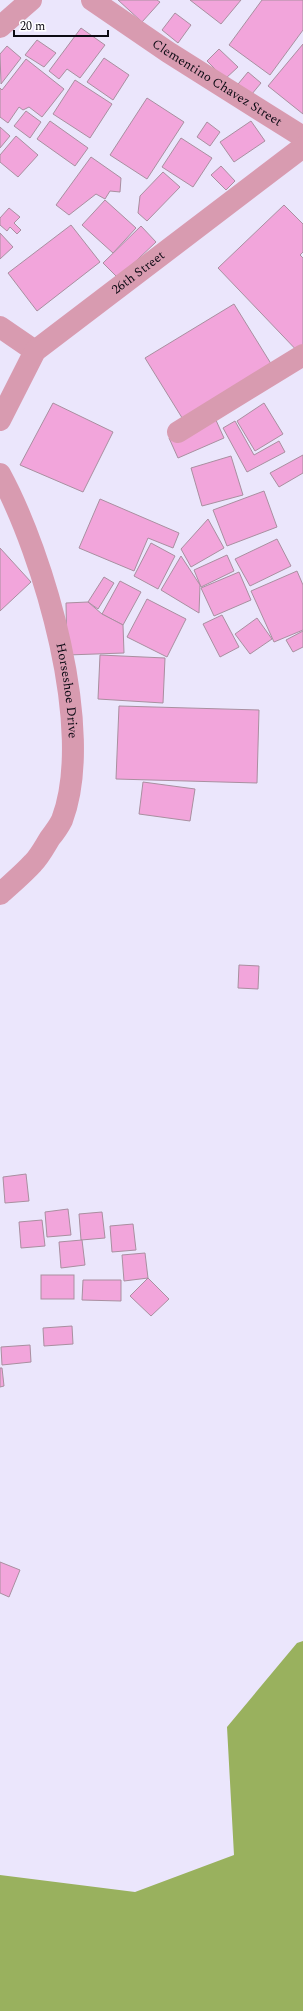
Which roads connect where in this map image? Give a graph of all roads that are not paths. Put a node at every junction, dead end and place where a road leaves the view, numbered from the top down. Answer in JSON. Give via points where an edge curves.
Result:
{"nodes":[{"id":1,"x":31,"y":0,"type":"edge"},
{"id":2,"x":92,"y":0,"type":"edge"},
{"id":3,"x":0,"y":27,"type":"edge"},
{"id":4,"x":303,"y":137,"type":"edge"},
{"id":5,"x":303,"y":147,"type":"edge"},
{"id":6,"x":0,"y":327,"type":"edge"},
{"id":7,"x":35,"y":351,"type":"junction"},
{"id":8,"x":303,"y":355,"type":"edge"},
{"id":9,"x":0,"y":420,"type":"edge"},
{"id":10,"x":178,"y":432,"type":"dead end"},
{"id":11,"x":0,"y":474,"type":"edge"},
{"id":12,"x":0,"y":894,"type":"edge"}],
"edges":[{"from":1,"to":3,"type":"street"},
{"from":2,"to":4,"type":"street","name":"Clementino Chavez Street","via":[[168,52]]},
{"from":5,"to":7,"type":"street","name":"26th Street"},
{"from":6,"to":7,"type":"street"},
{"from":7,"to":9,"type":"street","name":"26th Street"},
{"from":8,"to":10,"type":"street"},
{"from":11,"to":12,"type":"street","name":"Horseshoe Drive","via":[[18,510],[44,584],[69,684],[73,740],[70,783],[61,821],[34,862]]}]}
